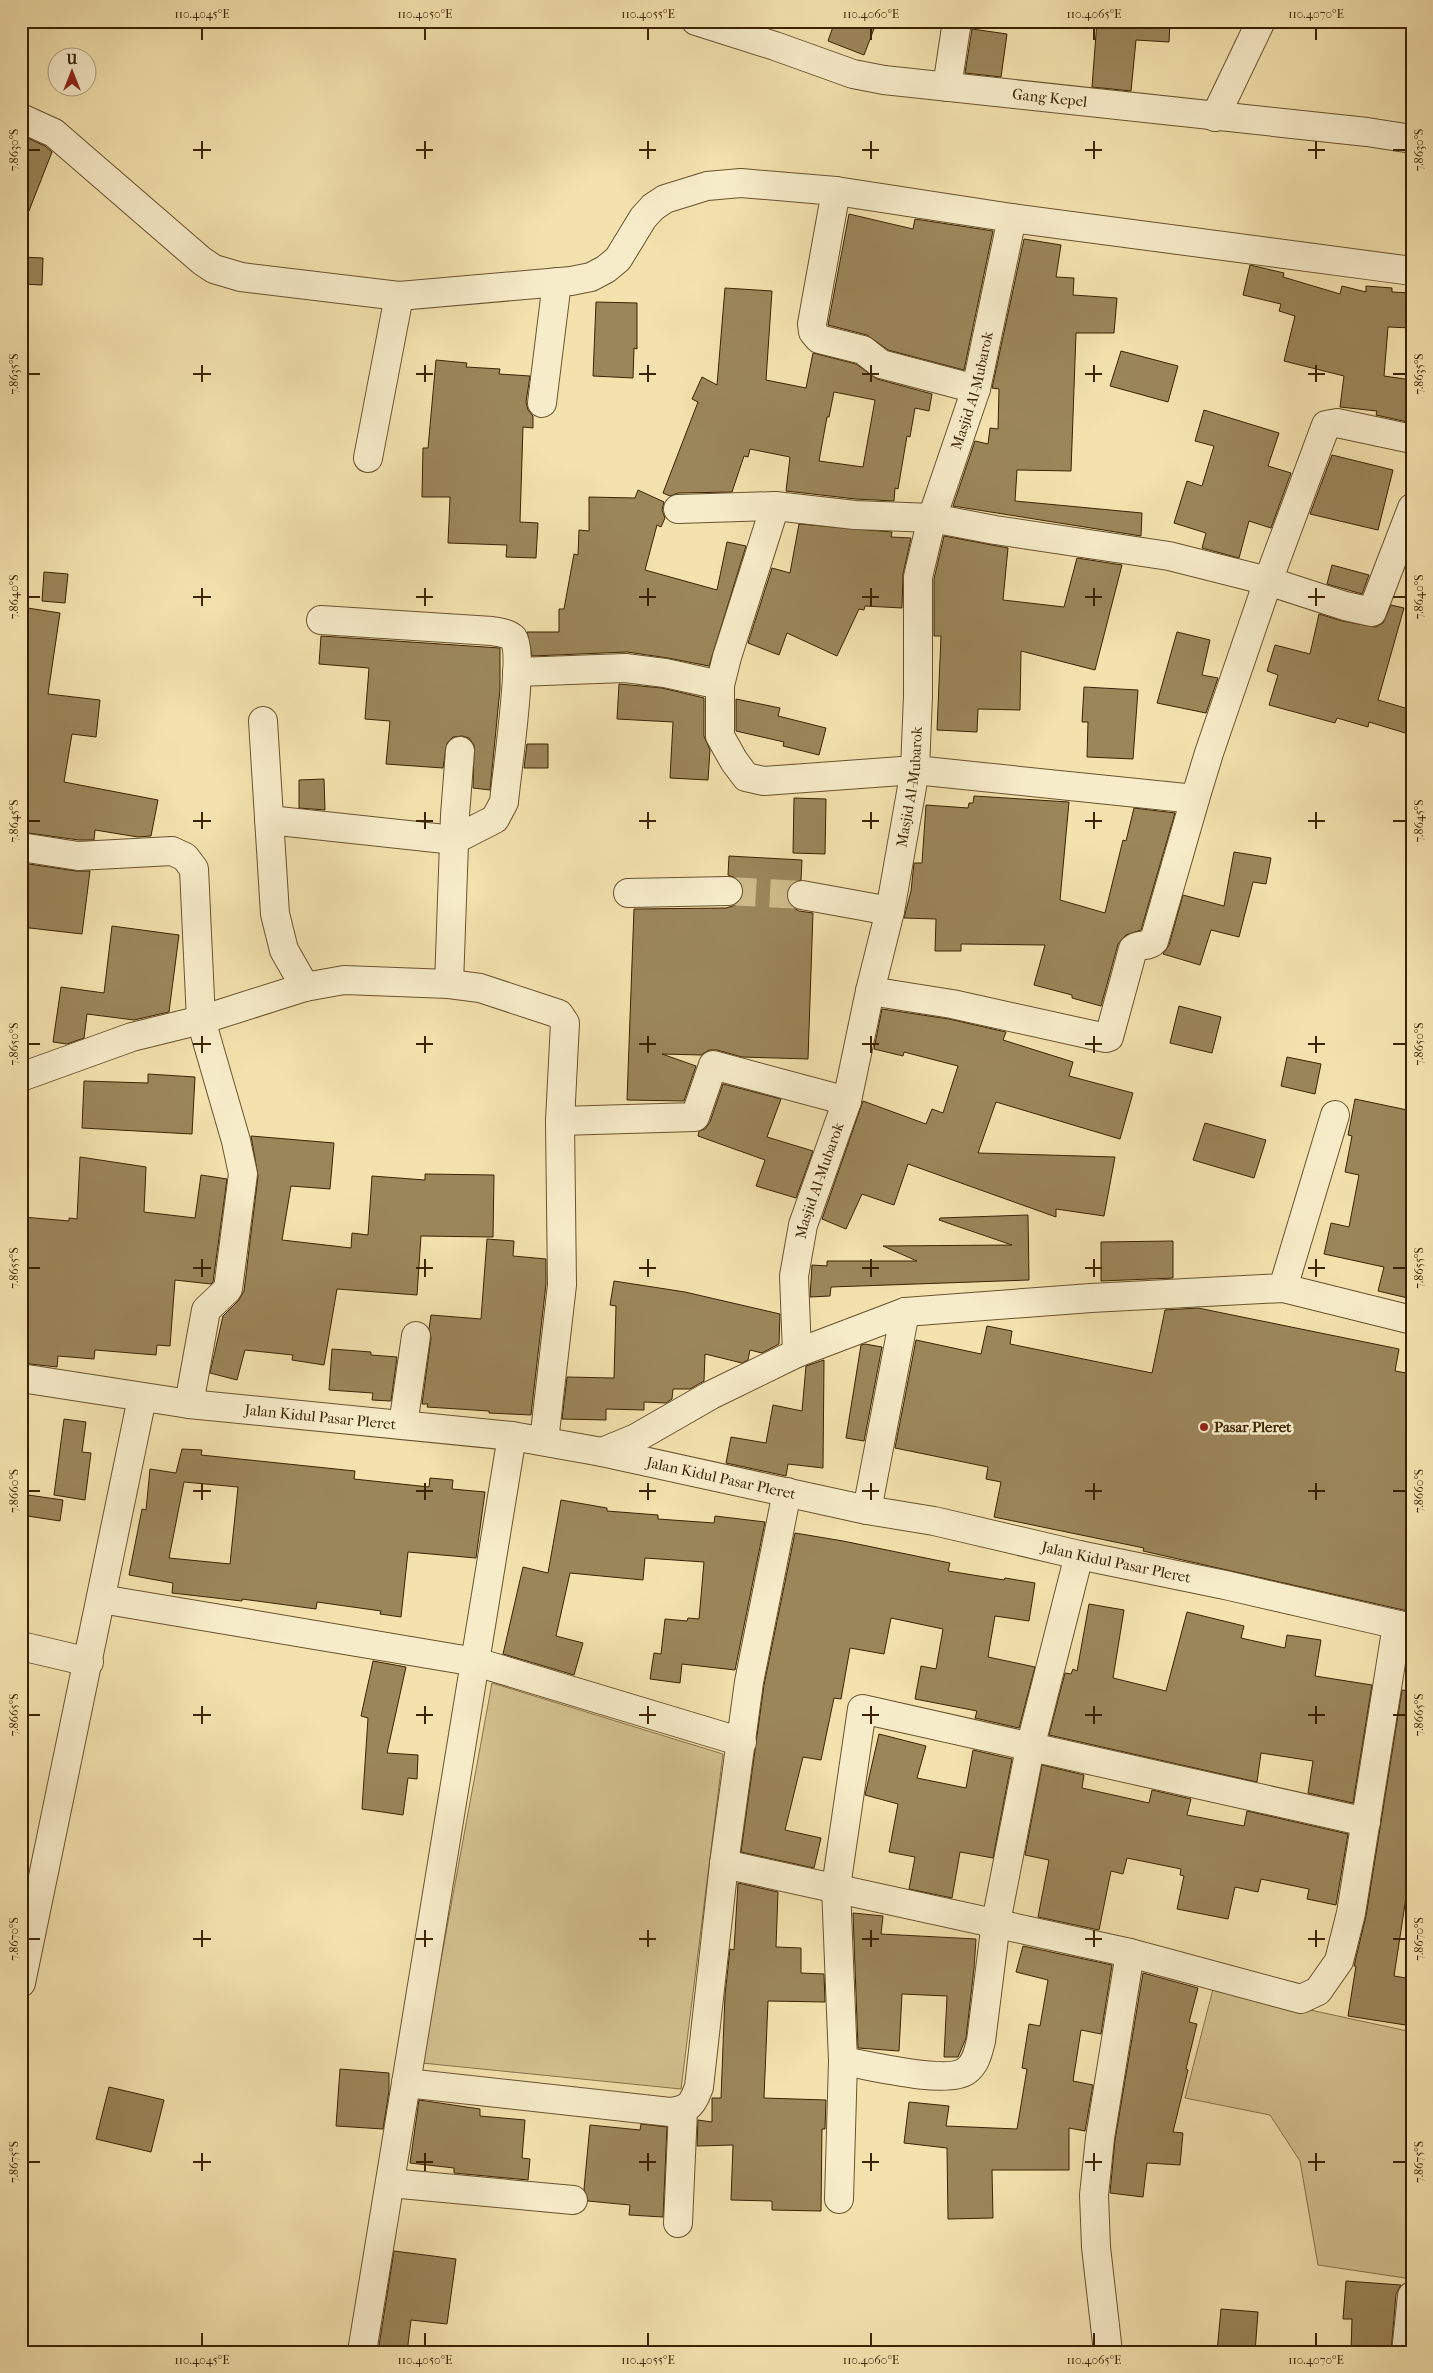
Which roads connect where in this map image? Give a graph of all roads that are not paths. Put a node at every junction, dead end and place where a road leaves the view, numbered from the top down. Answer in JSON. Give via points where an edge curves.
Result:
{"nodes":[{"id":1,"x":696,"y":21,"type":"edge"},
{"id":2,"x":958,"y":21,"type":"edge"},
{"id":3,"x":1261,"y":21,"type":"edge"},
{"id":4,"x":774,"y":34,"type":"edge"},
{"id":5,"x":947,"y":87,"type":"junction"},
{"id":6,"x":1215,"y":117,"type":"junction"},
{"id":7,"x":21,"y":118,"type":"edge"},
{"id":8,"x":1412,"y":139,"type":"edge"},
{"id":9,"x":836,"y":191,"type":"junction"},
{"id":10,"x":1012,"y":218,"type":"junction"},
{"id":11,"x":1412,"y":271,"type":"edge"},
{"id":12,"x":557,"y":282,"type":"junction"},
{"id":13,"x":399,"y":296,"type":"junction"},
{"id":14,"x":976,"y":389,"type":"junction"},
{"id":15,"x":542,"y":403,"type":"dead end"},
{"id":16,"x":1412,"y":439,"type":"edge"},
{"id":17,"x":368,"y":458,"type":"dead end"},
{"id":18,"x":775,"y":506,"type":"junction"},
{"id":19,"x":1412,"y":508,"type":"edge"},
{"id":20,"x":678,"y":509,"type":"dead end"},
{"id":21,"x":932,"y":518,"type":"junction"},
{"id":22,"x":1268,"y":581,"type":"junction"},
{"id":23,"x":321,"y":620,"type":"dead end"},
{"id":24,"x":518,"y":672,"type":"junction"},
{"id":25,"x":720,"y":685,"type":"junction"},
{"id":26,"x":263,"y":721,"type":"dead end"},
{"id":27,"x":460,"y":751,"type":"dead end"},
{"id":28,"x":915,"y":770,"type":"junction"},
{"id":29,"x":1195,"y":799,"type":"junction"},
{"id":30,"x":269,"y":820,"type":"junction"},
{"id":31,"x":454,"y":840,"type":"junction"},
{"id":32,"x":21,"y":848,"type":"edge"},
{"id":33,"x":728,"y":891,"type":"tunnel mouth"},
{"id":34,"x":628,"y":893,"type":"dead end"},
{"id":35,"x":802,"y":894,"type":"tunnel mouth"},
{"id":36,"x":890,"y":911,"type":"junction"},
{"id":37,"x":449,"y":984,"type":"junction"},
{"id":38,"x":305,"y":987,"type":"junction"},
{"id":39,"x":870,"y":991,"type":"junction"},
{"id":40,"x":201,"y":1020,"type":"junction"},
{"id":41,"x":21,"y":1077,"type":"edge"},
{"id":42,"x":846,"y":1101,"type":"junction"},
{"id":43,"x":1335,"y":1114,"type":"dead end"},
{"id":44,"x":560,"y":1121,"type":"junction"},
{"id":45,"x":1284,"y":1288,"type":"junction"},
{"id":46,"x":905,"y":1312,"type":"junction"},
{"id":47,"x":1412,"y":1320,"type":"edge"},
{"id":48,"x":416,"y":1336,"type":"dead end"},
{"id":49,"x":797,"y":1353,"type":"junction"},
{"id":50,"x":21,"y":1378,"type":"edge"},
{"id":51,"x":142,"y":1398,"type":"junction"},
{"id":52,"x":189,"y":1404,"type":"junction"},
{"id":53,"x":403,"y":1425,"type":"junction"},
{"id":54,"x":512,"y":1436,"type":"junction"},
{"id":55,"x":544,"y":1441,"type":"junction"},
{"id":56,"x":602,"y":1452,"type":"junction"},
{"id":57,"x":787,"y":1492,"type":"junction"},
{"id":58,"x":867,"y":1510,"type":"junction"},
{"id":59,"x":1079,"y":1555,"type":"junction"},
{"id":60,"x":102,"y":1599,"type":"junction"},
{"id":61,"x":1404,"y":1626,"type":"edge"},
{"id":62,"x":21,"y":1646,"type":"edge"},
{"id":63,"x":88,"y":1662,"type":"junction"},
{"id":64,"x":476,"y":1662,"type":"junction"},
{"id":65,"x":742,"y":1742,"type":"junction"},
{"id":66,"x":1030,"y":1748,"type":"junction"},
{"id":67,"x":1366,"y":1822,"type":"junction"},
{"id":68,"x":724,"y":1864,"type":"junction"},
{"id":69,"x":836,"y":1887,"type":"junction"},
{"id":70,"x":996,"y":1922,"type":"junction"},
{"id":71,"x":1130,"y":1953,"type":"junction"},
{"id":72,"x":21,"y":1983,"type":"edge"},
{"id":73,"x":843,"y":2061,"type":"junction"},
{"id":74,"x":406,"y":2083,"type":"junction"},
{"id":75,"x":683,"y":2110,"type":"junction"},
{"id":76,"x":390,"y":2183,"type":"junction"},
{"id":77,"x":839,"y":2199,"type":"dead end"},
{"id":78,"x":573,"y":2200,"type":"dead end"},
{"id":79,"x":678,"y":2223,"type":"dead end"},
{"id":80,"x":1412,"y":2296,"type":"edge"},
{"id":81,"x":362,"y":2352,"type":"edge"},
{"id":82,"x":1108,"y":2352,"type":"edge"},
{"id":83,"x":1406,"y":2352,"type":"edge"}],
"edges":[{"from":1,"to":4,"type":"street","name":"Gang Kepel"},
{"from":2,"to":5,"type":"street"},
{"from":3,"to":6,"type":"street"},
{"from":4,"to":5,"type":"street","name":"Gang Kepel","via":[[853,74]]},
{"from":5,"to":6,"type":"street","name":"Gang Kepel"},
{"from":6,"to":8,"type":"street","name":"Gang Kepel"},
{"from":7,"to":13,"type":"street","via":[[54,134],[214,268],[242,277]]},
{"from":9,"to":10,"type":"street"},
{"from":9,"to":12,"type":"street","via":[[741,183],[707,186],[680,193],[654,207],[643,218],[618,259],[606,269],[592,276]]},
{"from":9,"to":14,"type":"street","via":[[813,332],[819,339],[863,350],[881,364]]},
{"from":10,"to":11,"type":"street"},
{"from":10,"to":14,"type":"street","name":"Masjid Al-Mubarok"},
{"from":12,"to":13,"type":"street"},
{"from":12,"to":15,"type":"street"},
{"from":13,"to":17,"type":"street"},
{"from":14,"to":21,"type":"street","name":"Masjid Al-Mubarok"},
{"from":16,"to":22,"type":"street","via":[[1336,423],[1326,425]]},
{"from":18,"to":20,"type":"street"},
{"from":18,"to":21,"type":"street","via":[[854,515]]},
{"from":18,"to":25,"type":"street"},
{"from":19,"to":22,"type":"street","via":[[1372,612]]},
{"from":21,"to":22,"type":"street","via":[[1169,556]]},
{"from":21,"to":28,"type":"street","name":"Masjid Al-Mubarok","via":[[918,577]]},
{"from":22,"to":29,"type":"street"},
{"from":23,"to":24,"type":"street","via":[[506,634],[516,645]]},
{"from":24,"to":25,"type":"street","via":[[625,668]]},
{"from":24,"to":31,"type":"street","via":[[504,802],[495,819]]},
{"from":25,"to":28,"type":"street","via":[[720,736],[746,777],[764,781]]},
{"from":26,"to":30,"type":"street"},
{"from":27,"to":31,"type":"street"},
{"from":28,"to":29,"type":"street"},
{"from":28,"to":36,"type":"street","name":"Masjid Al-Mubarok"},
{"from":29,"to":39,"type":"street","via":[[1154,942],[1133,949],[1109,1037],[952,1004]]},
{"from":30,"to":31,"type":"street"},
{"from":30,"to":38,"type":"street","via":[[275,914],[284,950]]},
{"from":31,"to":37,"type":"street"},
{"from":32,"to":40,"type":"street","via":[[78,856],[172,851],[185,856],[194,870]]},
{"from":33,"to":34,"type":"street"},
{"from":35,"to":36,"type":"street"},
{"from":36,"to":39,"type":"street","name":"Masjid Al-Mubarok"},
{"from":37,"to":38,"type":"street","via":[[344,980]]},
{"from":37,"to":44,"type":"street","via":[[480,988],[559,1014],[565,1023]]},
{"from":38,"to":40,"type":"street"},
{"from":39,"to":42,"type":"street","name":"Masjid Al-Mubarok"},
{"from":40,"to":41,"type":"street","via":[[132,1037]]},
{"from":40,"to":52,"type":"street","via":[[243,1174],[228,1289],[206,1310]]},
{"from":42,"to":44,"type":"street","via":[[713,1065],[695,1117]]},
{"from":42,"to":49,"type":"street","name":"Masjid Al-Mubarok","via":[[803,1225],[794,1276]]},
{"from":43,"to":45,"type":"street"},
{"from":44,"to":55,"type":"street","via":[[562,1285]]},
{"from":45,"to":46,"type":"street"},
{"from":45,"to":47,"type":"street"},
{"from":46,"to":49,"type":"street"},
{"from":46,"to":58,"type":"street"},
{"from":48,"to":53,"type":"street"},
{"from":49,"to":56,"type":"street","via":[[710,1395],[636,1438]]},
{"from":50,"to":51,"type":"street","name":"Jalan Kidul Pasar Pleret"},
{"from":51,"to":52,"type":"street","name":"Jalan Kidul Pasar Pleret"},
{"from":51,"to":60,"type":"street"},
{"from":52,"to":53,"type":"street","name":"Jalan Kidul Pasar Pleret"},
{"from":53,"to":54,"type":"street","name":"Jalan Kidul Pasar Pleret"},
{"from":54,"to":55,"type":"street","name":"Jalan Kidul Pasar Pleret"},
{"from":54,"to":64,"type":"street"},
{"from":55,"to":56,"type":"street","name":"Jalan Kidul Pasar Pleret"},
{"from":56,"to":57,"type":"street","name":"Jalan Kidul Pasar Pleret"},
{"from":57,"to":58,"type":"street","name":"Jalan Kidul Pasar Pleret"},
{"from":57,"to":65,"type":"street","via":[[749,1682]]},
{"from":58,"to":59,"type":"street","name":"Jalan Kidul Pasar Pleret","via":[[934,1521]]},
{"from":59,"to":61,"type":"street","name":"Jalan Kidul Pasar Pleret"},
{"from":59,"to":66,"type":"street"},
{"from":60,"to":63,"type":"street"},
{"from":60,"to":64,"type":"street"},
{"from":61,"to":67,"type":"street"},
{"from":62,"to":63,"type":"street"},
{"from":63,"to":72,"type":"street"},
{"from":64,"to":65,"type":"street"},
{"from":64,"to":74,"type":"street"},
{"from":65,"to":68,"type":"street"},
{"from":66,"to":67,"type":"street"},
{"from":66,"to":69,"type":"street","via":[[862,1709]]},
{"from":66,"to":70,"type":"street"},
{"from":67,"to":71,"type":"street","via":[[1351,1913],[1339,1960],[1318,1991],[1301,1999]]},
{"from":68,"to":69,"type":"street"},
{"from":68,"to":75,"type":"street","via":[[699,2087],[693,2103]]},
{"from":69,"to":70,"type":"street"},
{"from":69,"to":73,"type":"street"},
{"from":70,"to":71,"type":"street"},
{"from":70,"to":73,"type":"street","via":[[981,2040],[976,2059],[966,2071],[938,2077]]},
{"from":71,"to":82,"type":"street","via":[[1094,2195],[1096,2247]]},
{"from":73,"to":77,"type":"street"},
{"from":74,"to":75,"type":"street","via":[[670,2112]]},
{"from":74,"to":76,"type":"street"},
{"from":75,"to":79,"type":"street"},
{"from":76,"to":78,"type":"street"},
{"from":76,"to":81,"type":"street"},
{"from":80,"to":83,"type":"street"}]}
